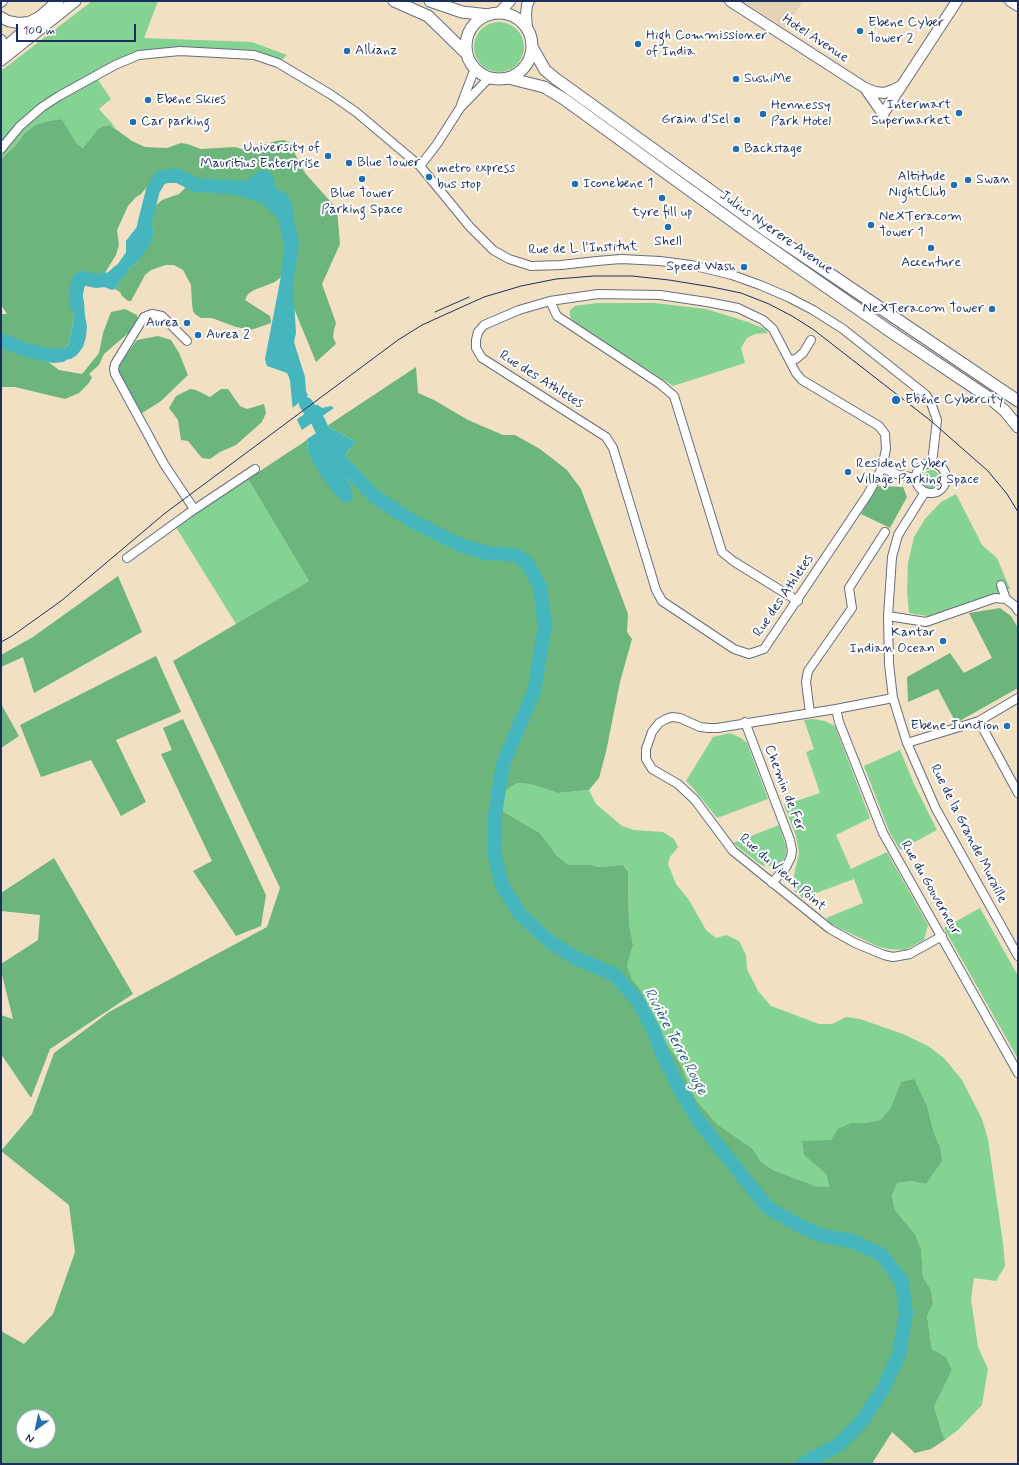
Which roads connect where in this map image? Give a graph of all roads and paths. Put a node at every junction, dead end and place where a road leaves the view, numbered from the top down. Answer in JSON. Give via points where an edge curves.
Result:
{"nodes":[{"id":1,"x":58,"y":1,"type":"edge"},
{"id":2,"x":75,"y":1,"type":"edge"},
{"id":3,"x":394,"y":1,"type":"edge"},
{"id":4,"x":430,"y":1,"type":"edge"},
{"id":5,"x":510,"y":1,"type":"edge"},
{"id":6,"x":529,"y":1,"type":"edge"},
{"id":7,"x":730,"y":1,"type":"edge"},
{"id":8,"x":957,"y":1,"type":"edge"},
{"id":9,"x":1010,"y":1,"type":"edge"},
{"id":10,"x":1018,"y":6,"type":"edge"},
{"id":11,"x":494,"y":14,"type":"junction"},
{"id":12,"x":41,"y":16,"type":"junction"},
{"id":13,"x":1,"y":17,"type":"edge"},
{"id":14,"x":527,"y":29,"type":"junction"},
{"id":15,"x":1,"y":40,"type":"edge"},
{"id":16,"x":532,"y":47,"type":"junction"},
{"id":17,"x":467,"y":54,"type":"junction"},
{"id":18,"x":3,"y":55,"type":"edge"},
{"id":19,"x":475,"y":68,"type":"junction"},
{"id":20,"x":490,"y":78,"type":"junction"},
{"id":21,"x":508,"y":78,"type":"junction"},
{"id":22,"x":901,"y":86,"type":"junction"},
{"id":23,"x":865,"y":88,"type":"junction"},
{"id":24,"x":460,"y":108,"type":"junction"},
{"id":25,"x":1,"y":149,"type":"edge"},
{"id":26,"x":420,"y":166,"type":"junction"},
{"id":27,"x":550,"y":301,"type":"junction"},
{"id":28,"x":811,"y":340,"type":"dead end"},
{"id":29,"x":187,"y":342,"type":"dead end"},
{"id":30,"x":790,"y":360,"type":"junction"},
{"id":31,"x":1018,"y":401,"type":"edge"},
{"id":32,"x":1018,"y":427,"type":"edge"},
{"id":33,"x":932,"y":463,"type":"junction"},
{"id":34,"x":882,"y":468,"type":"junction"},
{"id":35,"x":256,"y":469,"type":"dead end"},
{"id":36,"x":916,"y":478,"type":"junction"},
{"id":37,"x":925,"y":492,"type":"junction"},
{"id":38,"x":194,"y":509,"type":"junction"},
{"id":39,"x":885,"y":532,"type":"dead end"},
{"id":40,"x":127,"y":558,"type":"dead end"},
{"id":41,"x":1001,"y":585,"type":"dead end"},
{"id":42,"x":1006,"y":599,"type":"junction"},
{"id":43,"x":798,"y":601,"type":"junction"},
{"id":44,"x":1018,"y":611,"type":"edge"},
{"id":45,"x":888,"y":616,"type":"junction"},
{"id":46,"x":893,"y":698,"type":"junction"},
{"id":47,"x":1018,"y":698,"type":"edge"},
{"id":48,"x":836,"y":709,"type":"junction"},
{"id":49,"x":810,"y":713,"type":"junction"},
{"id":50,"x":979,"y":721,"type":"junction"},
{"id":51,"x":745,"y":722,"type":"junction"},
{"id":52,"x":907,"y":743,"type":"junction"},
{"id":53,"x":1018,"y":793,"type":"edge"},
{"id":54,"x":772,"y":883,"type":"junction"},
{"id":55,"x":942,"y":936,"type":"junction"},
{"id":56,"x":1018,"y":956,"type":"edge"},
{"id":57,"x":1018,"y":1073,"type":"edge"}],
"edges":[{"from":1,"to":12,"type":"main road"},
{"from":2,"to":18,"type":"main road"},
{"from":3,"to":17,"type":"main road","via":[[428,16]]},
{"from":4,"to":11,"type":"main road","via":[[462,12]]},
{"from":5,"to":11,"type":"street"},
{"from":6,"to":14,"type":"street","via":[[526,14]]},
{"from":7,"to":23,"type":"street","name":"Hotel Avenue"},
{"from":8,"to":22,"type":"street"},
{"from":9,"to":10,"type":"street"},
{"from":11,"to":14,"type":"main road","via":[[510,15],[520,20]]},
{"from":11,"to":17,"type":"main road","via":[[481,19],[473,26],[468,39]]},
{"from":12,"to":13,"type":"street","via":[[29,22],[18,23]]},
{"from":12,"to":18,"type":"main road"},
{"from":14,"to":16,"type":"main road"},
{"from":15,"to":18,"type":"street"},
{"from":16,"to":21,"type":"main road","via":[[525,66]]},
{"from":16,"to":31,"type":"main road","name":"Julius Nyerere Avenue","via":[[545,70],[556,79],[768,232]]},
{"from":17,"to":19,"type":"main road"},
{"from":19,"to":20,"type":"main road"},
{"from":19,"to":24,"type":"street"},
{"from":20,"to":21,"type":"main road"},
{"from":20,"to":24,"type":"street"},
{"from":21,"to":32,"type":"main road","name":"Julius Nyerere Avenue","via":[[534,83],[564,99],[885,328],[991,399]]},
{"from":22,"to":23,"type":"street","name":"Hotel Avenue","via":[[884,93]]},
{"from":22,"to":23,"type":"street","name":"Hotel Avenue","via":[[883,114]]},
{"from":24,"to":26,"type":"street"},
{"from":25,"to":26,"type":"street","name":"Rue de L l'Institut","via":[[20,126],[58,96],[139,55],[180,51],[254,55],[278,63],[356,112]]},
{"from":26,"to":33,"type":"street","name":"Rue de L l'Institut","via":[[470,227],[493,250],[509,259],[532,266],[561,266],[621,259],[691,265],[760,285],[813,310],[843,329],[926,395],[936,420]]},
{"from":27,"to":30,"type":"street","name":"Rue des Athletes","via":[[598,294],[660,295],[738,308],[763,320],[773,329]]},
{"from":27,"to":43,"type":"street","via":[[558,316],[674,396],[722,552]]},
{"from":27,"to":43,"type":"street","name":"Rue des Athletes","via":[[519,310],[484,325],[478,332],[476,348],[482,358],[606,437],[613,448],[656,590],[662,601],[734,649],[749,654],[764,649]]},
{"from":28,"to":30,"type":"street","via":[[803,353]]},
{"from":29,"to":38,"type":"street","via":[[162,316],[152,314],[144,317],[114,369],[164,464]]},
{"from":30,"to":34,"type":"street","name":"Rue des Athletes","via":[[802,380],[879,426],[885,434],[886,448]]},
{"from":33,"to":36,"type":"street","via":[[923,465]]},
{"from":33,"to":37,"type":"street","via":[[944,470],[947,479],[939,491],[930,494]]},
{"from":34,"to":36,"type":"street"},
{"from":34,"to":43,"type":"street","name":"Rue des Athletes","via":[[868,494]]},
{"from":35,"to":38,"type":"street"},
{"from":36,"to":37,"type":"street","via":[[918,486]]},
{"from":37,"to":45,"type":"street","name":"Rue de la Grande Muraille","via":[[898,535],[892,557]]},
{"from":38,"to":40,"type":"street"},
{"from":39,"to":49,"type":"street","via":[[849,588],[852,608],[808,671],[806,682]]},
{"from":41,"to":42,"type":"street"},
{"from":42,"to":44,"type":"street","via":[[1016,606]]},
{"from":42,"to":45,"type":"street","via":[[995,598],[926,622]]},
{"from":45,"to":46,"type":"street","name":"Rue de la Grande Muraille"},
{"from":46,"to":48,"type":"street","name":"Rue du Vieux Point"},
{"from":46,"to":52,"type":"street","name":"Rue de la Grande Muraille"},
{"from":47,"to":50,"type":"street"},
{"from":48,"to":49,"type":"street","name":"Rue du Vieux Point"},
{"from":48,"to":55,"type":"street","name":"Rue du Gouverneur","via":[[884,833]]},
{"from":49,"to":51,"type":"street","name":"Rue du Vieux Point"},
{"from":50,"to":52,"type":"street"},
{"from":50,"to":53,"type":"street"},
{"from":51,"to":54,"type":"street","name":"Chemin de Fer","via":[[792,850],[789,862]]},
{"from":51,"to":54,"type":"street","name":"Rue du Vieux Point","via":[[709,728],[680,718],[666,719],[652,732],[646,749],[646,759],[656,772],[688,792],[733,851]]},
{"from":52,"to":56,"type":"street","name":"Rue de la Grande Muraille","via":[[936,809]]},
{"from":54,"to":55,"type":"street","name":"Rue du Vieux Point","via":[[830,929],[884,955],[893,957],[910,954]]},
{"from":55,"to":57,"type":"street","name":"Rue du Gouverneur"}]}
